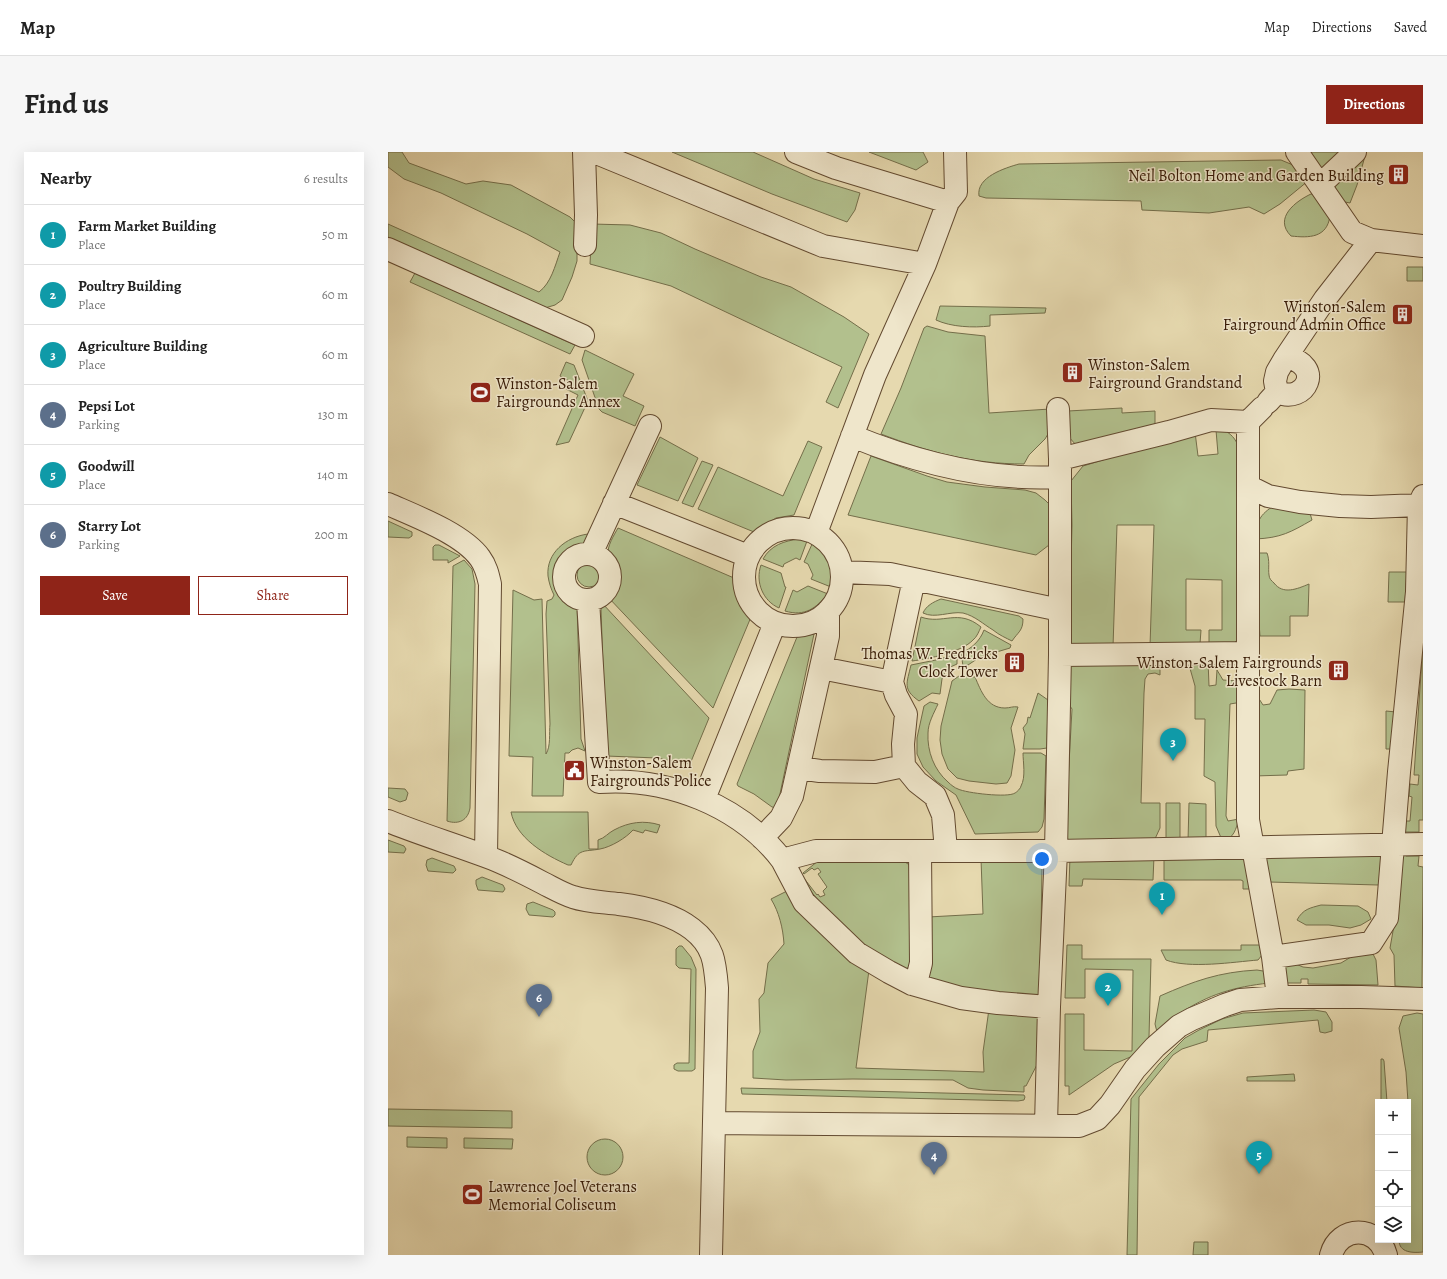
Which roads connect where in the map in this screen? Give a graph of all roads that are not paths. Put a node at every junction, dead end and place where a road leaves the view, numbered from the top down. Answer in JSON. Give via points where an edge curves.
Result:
{"nodes":[{"id":1,"x":584,"y":152,"type":"edge"},
{"id":2,"x":594,"y":152,"type":"edge"},
{"id":3,"x":796,"y":152,"type":"edge"},
{"id":4,"x":955,"y":152,"type":"edge"},
{"id":5,"x":1296,"y":152,"type":"edge"},
{"id":6,"x":1355,"y":152,"type":"edge"},
{"id":7,"x":1320,"y":185,"type":"junction"},
{"id":8,"x":948,"y":202,"type":"junction"},
{"id":9,"x":1371,"y":240,"type":"junction"},
{"id":10,"x":585,"y":245,"type":"dead end"},
{"id":11,"x":1423,"y":246,"type":"edge"},
{"id":12,"x":388,"y":249,"type":"edge"},
{"id":13,"x":924,"y":264,"type":"junction"},
{"id":14,"x":583,"y":336,"type":"dead end"},
{"id":15,"x":1286,"y":357,"type":"junction"},
{"id":16,"x":1264,"y":406,"type":"junction"},
{"id":17,"x":1058,"y":409,"type":"dead end"},
{"id":18,"x":650,"y":426,"type":"dead end"},
{"id":19,"x":852,"y":436,"type":"junction"},
{"id":20,"x":1060,"y":468,"type":"junction"},
{"id":21,"x":1248,"y":486,"type":"junction"},
{"id":22,"x":1421,"y":500,"type":"edge"},
{"id":23,"x":614,"y":503,"type":"junction"},
{"id":24,"x":388,"y":504,"type":"edge"},
{"id":25,"x":816,"y":533,"type":"junction"},
{"id":26,"x":591,"y":554,"type":"junction"},
{"id":27,"x":748,"y":556,"type":"junction"},
{"id":28,"x":842,"y":572,"type":"junction"},
{"id":29,"x":914,"y":579,"type":"junction"},
{"id":30,"x":588,"y":600,"type":"junction"},
{"id":31,"x":1060,"y":610,"type":"junction"},
{"id":32,"x":828,"y":611,"type":"junction"},
{"id":33,"x":775,"y":623,"type":"junction"},
{"id":34,"x":1248,"y":653,"type":"junction"},
{"id":35,"x":1060,"y":655,"type":"junction"},
{"id":36,"x":821,"y":668,"type":"junction"},
{"id":37,"x":892,"y":682,"type":"junction"},
{"id":38,"x":904,"y":766,"type":"junction"},
{"id":39,"x":799,"y":768,"type":"junction"},
{"id":40,"x":704,"y":799,"type":"junction"},
{"id":41,"x":388,"y":821,"type":"edge"},
{"id":42,"x":762,"y":838,"type":"junction"},
{"id":43,"x":1394,"y":844,"type":"junction"},
{"id":44,"x":1423,"y":844,"type":"edge"},
{"id":45,"x":1252,"y":847,"type":"junction"},
{"id":46,"x":920,"y":851,"type":"junction"},
{"id":47,"x":946,"y":851,"type":"junction"},
{"id":48,"x":1056,"y":851,"type":"junction"},
{"id":49,"x":486,"y":856,"type":"junction"},
{"id":50,"x":782,"y":860,"type":"junction"},
{"id":51,"x":1272,"y":957,"type":"junction"},
{"id":52,"x":912,"y":984,"type":"junction"},
{"id":53,"x":1278,"y":997,"type":"junction"},
{"id":54,"x":1423,"y":999,"type":"edge"},
{"id":55,"x":1049,"y":1007,"type":"junction"},
{"id":56,"x":714,"y":1123,"type":"junction"},
{"id":57,"x":1046,"y":1125,"type":"junction"},
{"id":58,"x":711,"y":1255,"type":"edge"},
{"id":59,"x":1331,"y":1255,"type":"edge"},
{"id":60,"x":1386,"y":1255,"type":"edge"}],
"edges":[{"from":1,"to":10,"type":"street"},
{"from":2,"to":13,"type":"street","via":[[823,246]]},
{"from":3,"to":8,"type":"street","via":[[836,168]]},
{"from":4,"to":8,"type":"street","via":[[956,192]]},
{"from":5,"to":7,"type":"street"},
{"from":6,"to":7,"type":"street"},
{"from":7,"to":9,"type":"street","via":[[1352,232]]},
{"from":8,"to":13,"type":"street"},
{"from":9,"to":11,"type":"street"},
{"from":9,"to":15,"type":"street","via":[[1325,299]]},
{"from":12,"to":14,"type":"street"},
{"from":13,"to":19,"type":"street","via":[[874,377]]},
{"from":15,"to":16,"type":"street","via":[[1276,372],[1275,381]]},
{"from":15,"to":16,"type":"street","via":[[1306,368],[1307,384],[1302,390],[1284,395]]},
{"from":16,"to":20,"type":"street","via":[[1169,432]]},
{"from":16,"to":21,"type":"street"},
{"from":17,"to":20,"type":"street"},
{"from":18,"to":23,"type":"street"},
{"from":19,"to":20,"type":"street","via":[[914,459],[959,470],[1010,476]]},
{"from":19,"to":25,"type":"street"},
{"from":20,"to":31,"type":"street"},
{"from":21,"to":22,"type":"street","via":[[1268,496],[1340,506],[1378,507]]},
{"from":21,"to":34,"type":"street"},
{"from":22,"to":43,"type":"street","via":[[1417,592]]},
{"from":23,"to":26,"type":"street"},
{"from":23,"to":27,"type":"street"},
{"from":24,"to":49,"type":"street","via":[[423,519],[472,548],[481,558],[487,573],[490,584],[490,613]]},
{"from":25,"to":27,"type":"street","via":[[800,528],[784,528],[770,533],[757,543]]},
{"from":25,"to":28,"type":"street","via":[[829,542],[838,556]]},
{"from":26,"to":30,"type":"street","via":[[599,556],[604,561],[611,575],[607,590],[595,599]]},
{"from":26,"to":30,"type":"street","via":[[576,556],[566,567],[564,575],[568,590],[573,596]]},
{"from":27,"to":33,"type":"street","via":[[744,572],[745,588],[761,615]]},
{"from":28,"to":29,"type":"street","via":[[890,574]]},
{"from":28,"to":32,"type":"street","via":[[841,589]]},
{"from":29,"to":31,"type":"street"},
{"from":29,"to":37,"type":"street"},
{"from":30,"to":40,"type":"street","via":[[599,782],[617,780],[656,785]]},
{"from":31,"to":35,"type":"street"},
{"from":32,"to":33,"type":"street","via":[[808,624],[791,626]]},
{"from":32,"to":36,"type":"street","via":[[828,636]]},
{"from":33,"to":40,"type":"street"},
{"from":34,"to":35,"type":"street"},
{"from":34,"to":45,"type":"street","via":[[1248,820]]},
{"from":35,"to":48,"type":"street"},
{"from":36,"to":37,"type":"street"},
{"from":36,"to":39,"type":"street"},
{"from":37,"to":38,"type":"street","via":[[906,714]]},
{"from":38,"to":39,"type":"street","via":[[875,772]]},
{"from":38,"to":47,"type":"street","via":[[917,782],[935,796],[943,815]]},
{"from":39,"to":42,"type":"street","via":[[792,796],[781,818]]},
{"from":40,"to":42,"type":"street"},
{"from":41,"to":49,"type":"street"},
{"from":42,"to":50,"type":"street"},
{"from":43,"to":44,"type":"street"},
{"from":43,"to":45,"type":"street"},
{"from":43,"to":51,"type":"street","via":[[1387,918],[1371,943]]},
{"from":45,"to":48,"type":"street"},
{"from":45,"to":51,"type":"street"},
{"from":46,"to":47,"type":"street"},
{"from":46,"to":50,"type":"street","via":[[816,851]]},
{"from":46,"to":52,"type":"street","via":[[921,963]]},
{"from":47,"to":48,"type":"street"},
{"from":48,"to":55,"type":"street"},
{"from":49,"to":56,"type":"street","via":[[573,897],[642,907],[658,912],[678,920],[703,939],[711,951],[716,967]]},
{"from":50,"to":52,"type":"street","via":[[804,902],[832,929],[858,953]]},
{"from":51,"to":53,"type":"street"},
{"from":52,"to":55,"type":"street","via":[[960,998]]},
{"from":53,"to":54,"type":"street","via":[[1362,996]]},
{"from":53,"to":57,"type":"street","via":[[1240,1000],[1192,1018],[1155,1047],[1097,1119],[1079,1126]]},
{"from":55,"to":57,"type":"street"},
{"from":56,"to":57,"type":"street"},
{"from":56,"to":58,"type":"street"},
{"from":59,"to":60,"type":"street","via":[[1332,1248],[1338,1240],[1356,1232],[1366,1233],[1375,1238],[1382,1244]]}]}
